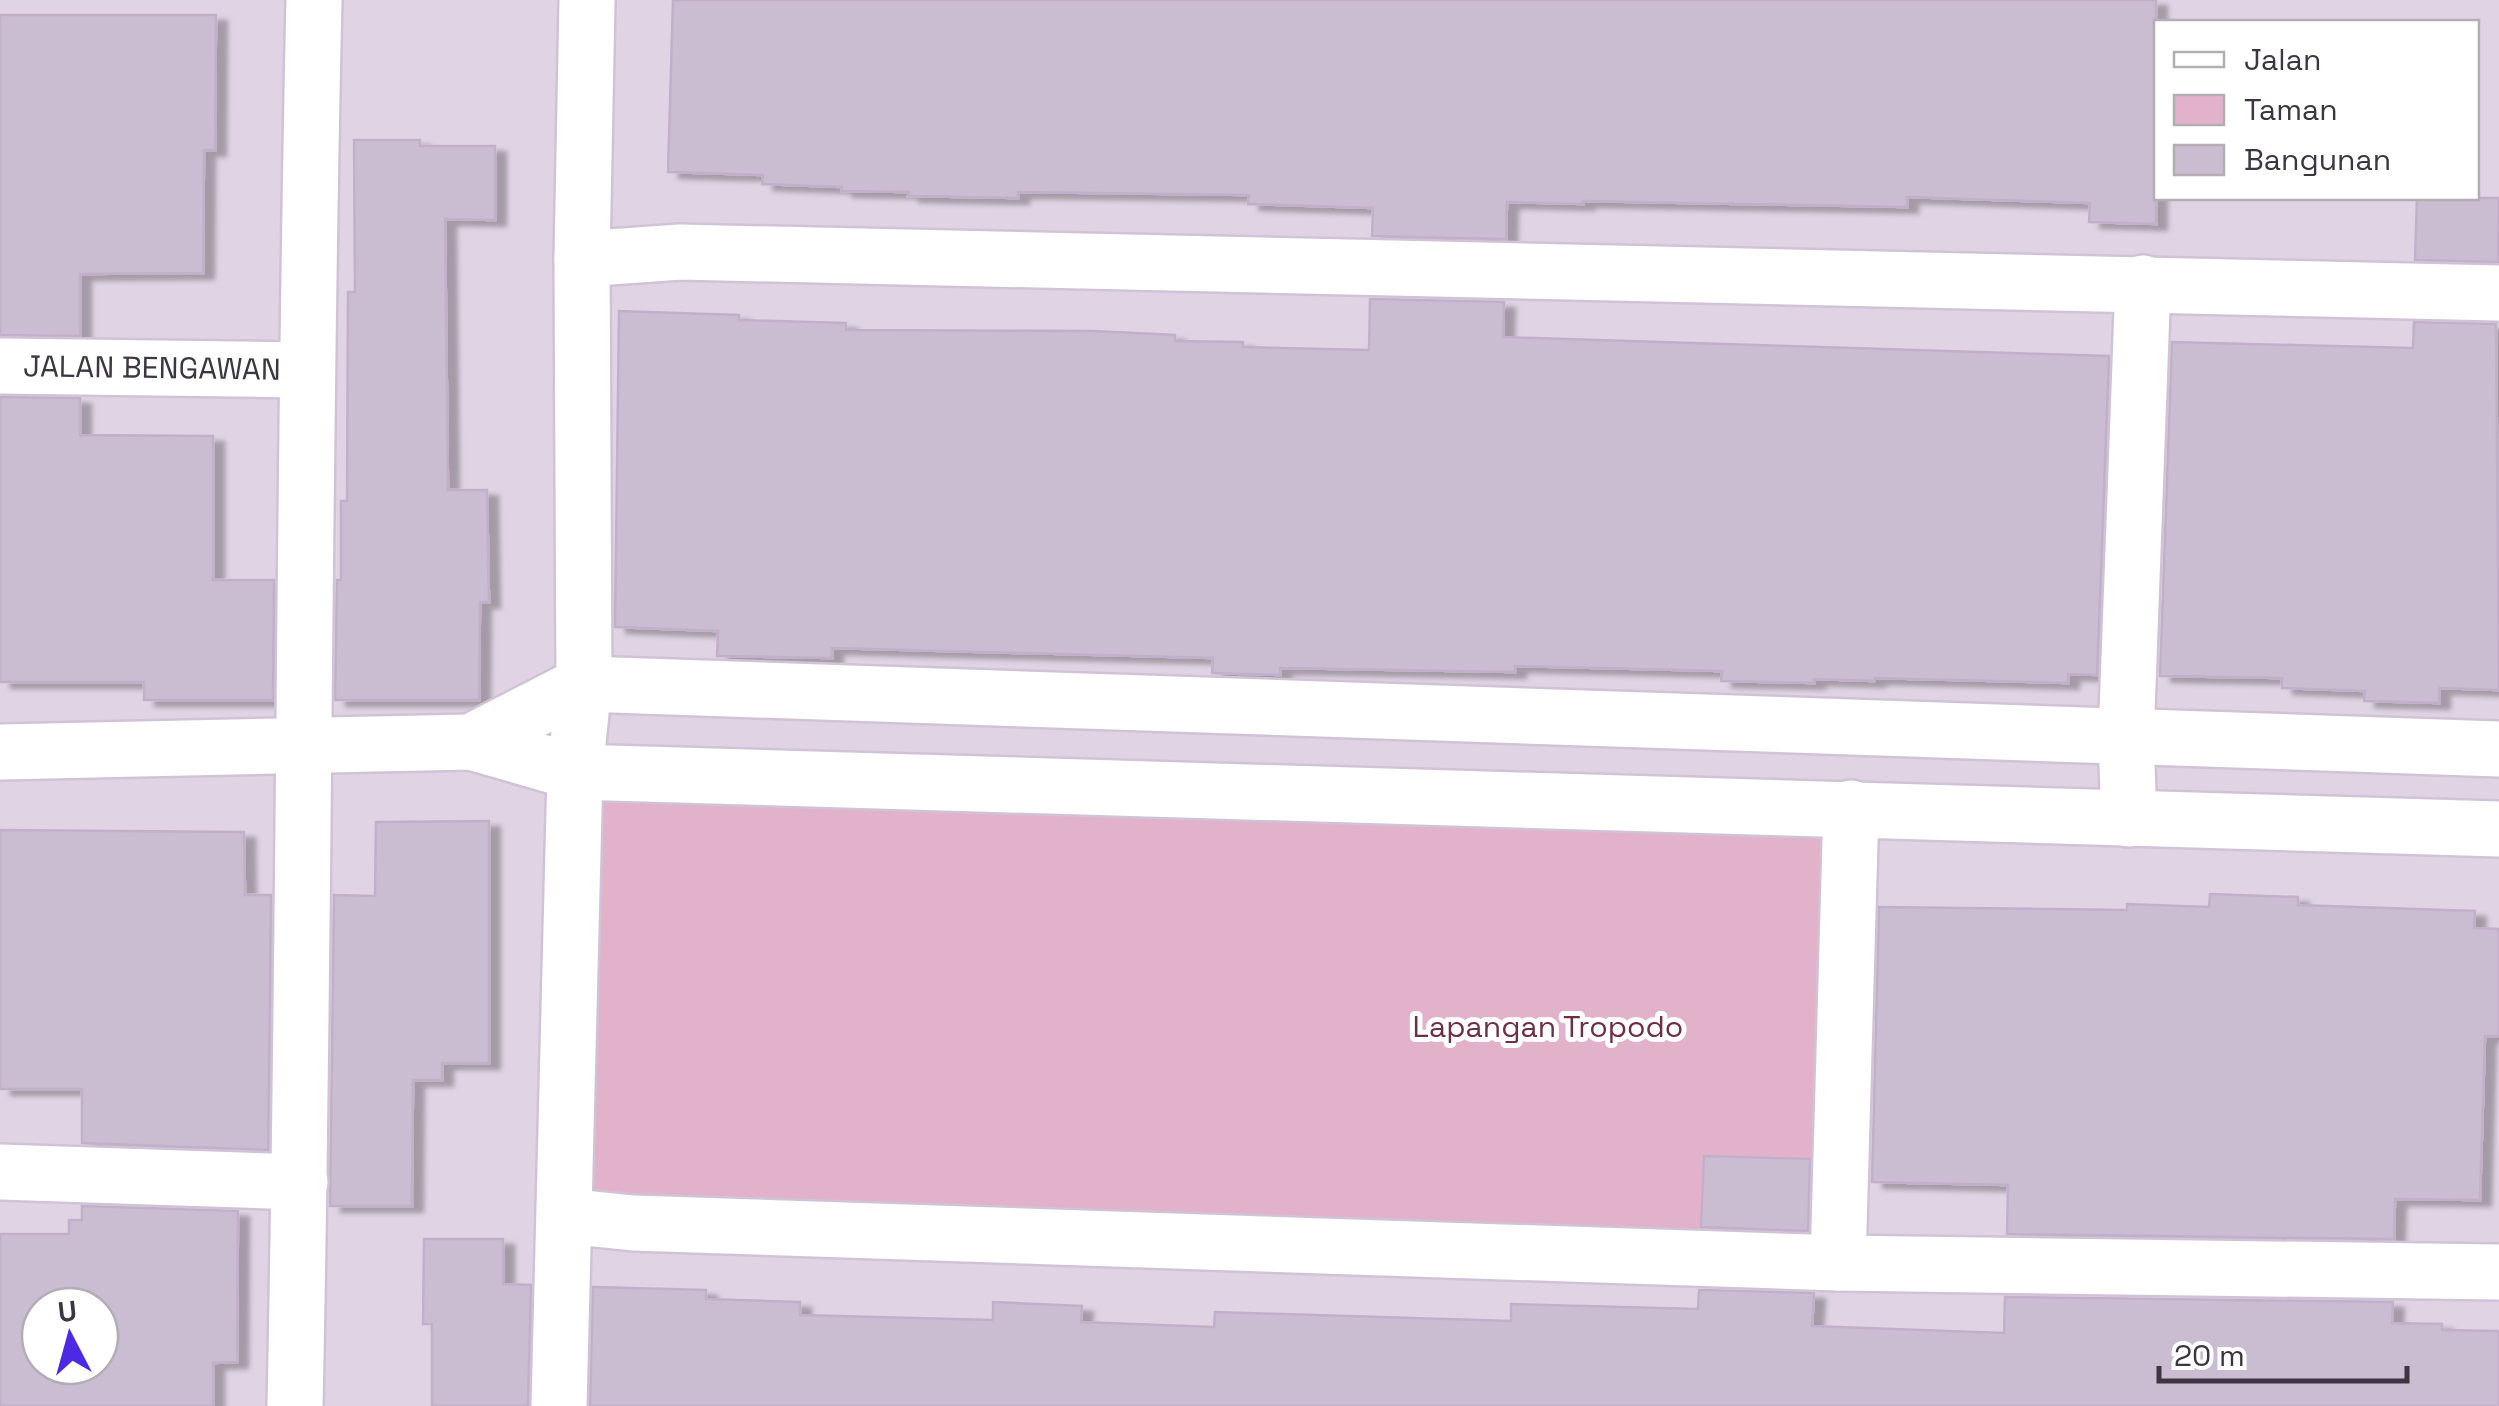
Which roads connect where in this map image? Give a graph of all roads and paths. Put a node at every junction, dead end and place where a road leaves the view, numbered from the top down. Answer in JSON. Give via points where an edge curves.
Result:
{"nodes":[{"id":1,"x":314,"y":0,"type":"edge"},
{"id":2,"x":587,"y":0,"type":"edge"},
{"id":3,"x":582,"y":259,"type":"junction"},
{"id":4,"x":2143,"y":283,"type":"junction"},
{"id":5,"x":2499,"y":293,"type":"edge"},
{"id":6,"x":0,"y":366,"type":"edge"},
{"id":7,"x":305,"y":370,"type":"junction"},
{"id":8,"x":584,"y":684,"type":"junction"},
{"id":9,"x":2126,"y":739,"type":"junction"},
{"id":10,"x":471,"y":742,"type":"junction"},
{"id":11,"x":303,"y":744,"type":"junction"},
{"id":12,"x":2499,"y":749,"type":"edge"},
{"id":13,"x":0,"y":752,"type":"edge"},
{"id":14,"x":575,"y":772,"type":"junction"},
{"id":15,"x":1850,"y":808,"type":"junction"},
{"id":16,"x":2129,"y":819,"type":"junction"},
{"id":17,"x":2499,"y":829,"type":"edge"},
{"id":18,"x":0,"y":1172,"type":"edge"},
{"id":19,"x":300,"y":1182,"type":"junction"},
{"id":20,"x":565,"y":1216,"type":"junction"},
{"id":21,"x":1838,"y":1263,"type":"junction"},
{"id":22,"x":2499,"y":1272,"type":"edge"},
{"id":23,"x":295,"y":1406,"type":"edge"},
{"id":24,"x":560,"y":1406,"type":"edge"}],
"edges":[{"from":1,"to":7,"type":"street"},
{"from":2,"to":3,"type":"street"},
{"from":3,"to":4,"type":"street","via":[[680,252]]},
{"from":3,"to":8,"type":"street"},
{"from":4,"to":5,"type":"street"},
{"from":4,"to":9,"type":"street"},
{"from":6,"to":7,"type":"street","name":"JALAN BENGAWAN"},
{"from":7,"to":11,"type":"street"},
{"from":8,"to":9,"type":"street"},
{"from":8,"to":10,"type":"street"},
{"from":8,"to":14,"type":"street"},
{"from":9,"to":12,"type":"street"},
{"from":9,"to":16,"type":"street"},
{"from":10,"to":11,"type":"street"},
{"from":10,"to":14,"type":"street"},
{"from":11,"to":13,"type":"street"},
{"from":11,"to":19,"type":"street"},
{"from":14,"to":15,"type":"street"},
{"from":14,"to":20,"type":"street"},
{"from":15,"to":16,"type":"street"},
{"from":15,"to":21,"type":"street"},
{"from":16,"to":17,"type":"street"},
{"from":18,"to":19,"type":"street"},
{"from":19,"to":23,"type":"street"},
{"from":20,"to":21,"type":"street"},
{"from":20,"to":24,"type":"street"},
{"from":21,"to":22,"type":"street"}]}
